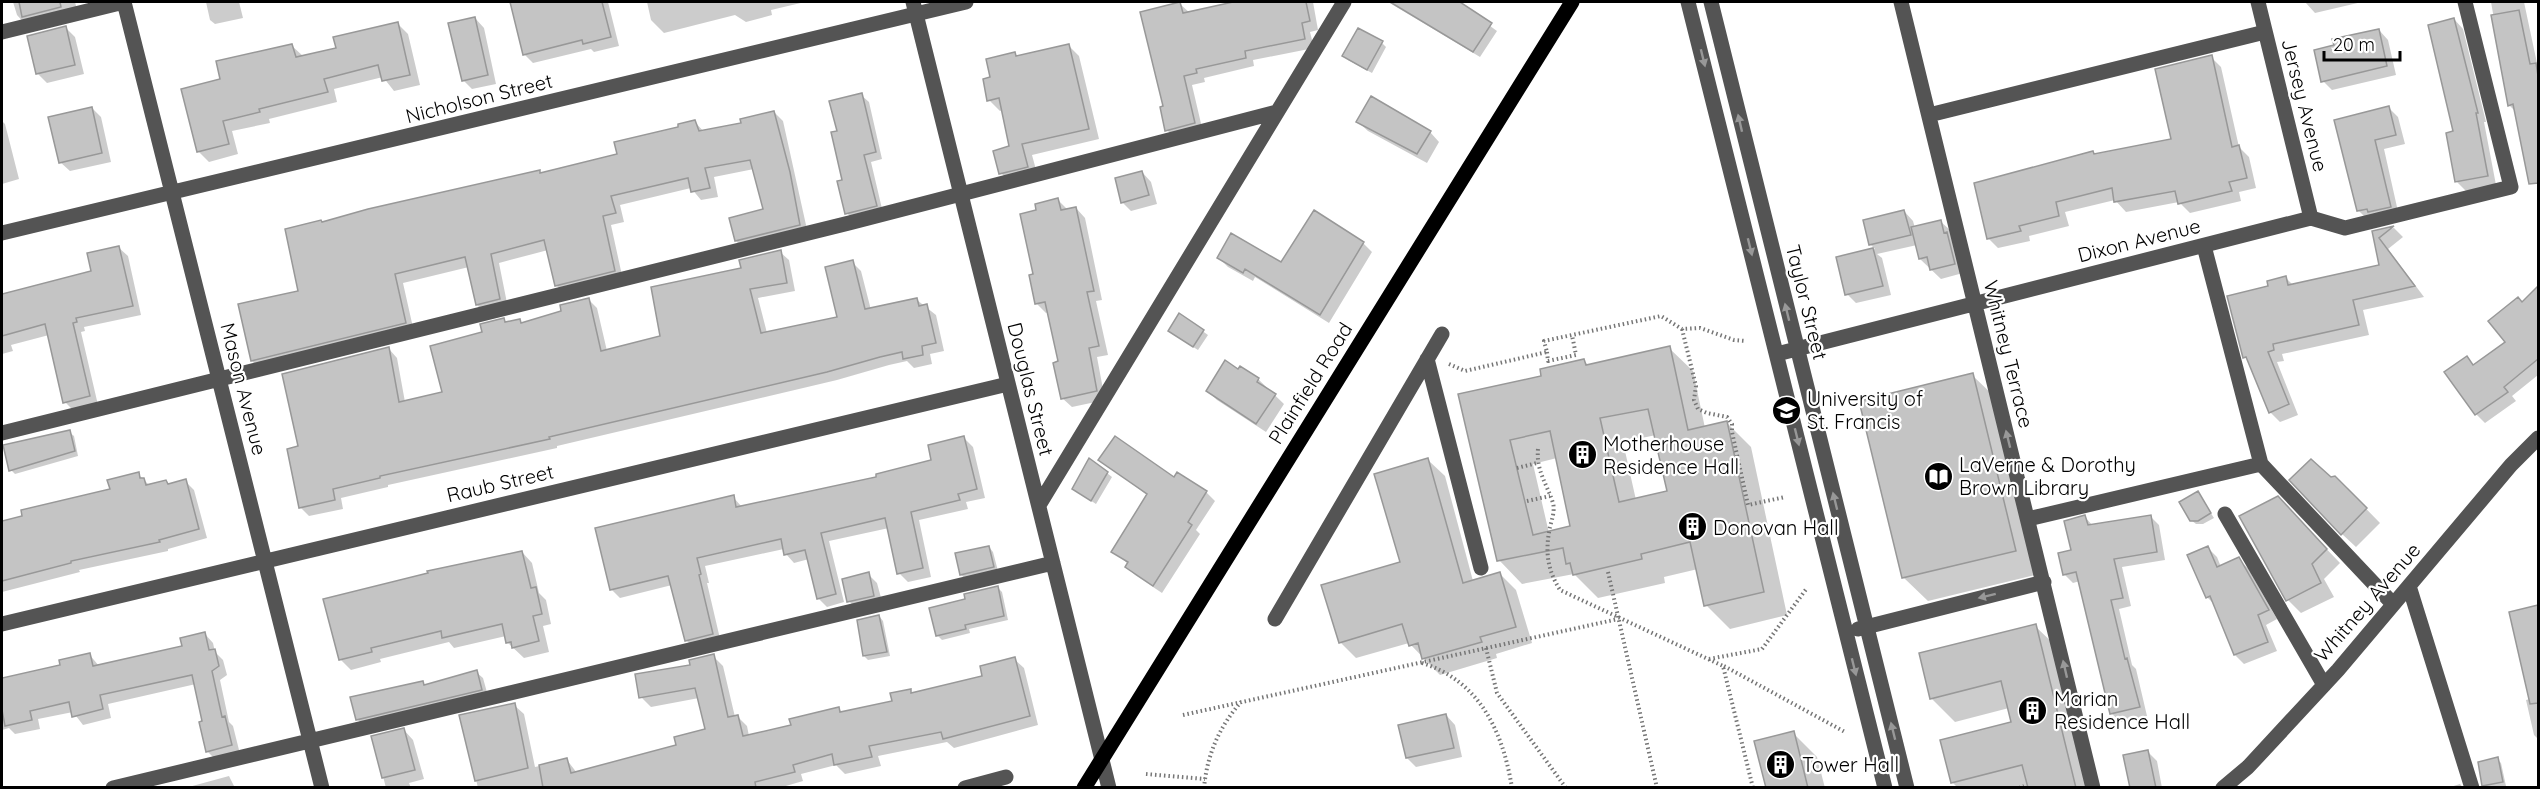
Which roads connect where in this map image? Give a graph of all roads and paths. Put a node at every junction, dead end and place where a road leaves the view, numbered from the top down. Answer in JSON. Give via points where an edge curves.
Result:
{"nodes":[{"id":1,"x":124,"y":2,"type":"edge"},
{"id":2,"x":966,"y":2,"type":"edge"},
{"id":3,"x":1344,"y":2,"type":"edge"},
{"id":4,"x":1572,"y":2,"type":"edge"},
{"id":5,"x":1688,"y":2,"type":"edge"},
{"id":6,"x":1711,"y":2,"type":"edge"},
{"id":7,"x":1901,"y":2,"type":"edge"},
{"id":8,"x":2258,"y":2,"type":"edge"},
{"id":9,"x":2464,"y":2,"type":"edge"},
{"id":10,"x":914,"y":8,"type":"edge"},
{"id":11,"x":2,"y":32,"type":"edge"},
{"id":12,"x":2265,"y":32,"type":"junction"},
{"id":13,"x":1277,"y":112,"type":"junction"},
{"id":14,"x":1929,"y":115,"type":"junction"},
{"id":15,"x":172,"y":193,"type":"junction"},
{"id":16,"x":960,"y":194,"type":"junction"},
{"id":17,"x":2311,"y":219,"type":"junction"},
{"id":18,"x":2,"y":233,"type":"edge"},
{"id":19,"x":2204,"y":246,"type":"junction"},
{"id":20,"x":1974,"y":303,"type":"junction"},
{"id":21,"x":1682,"y":329,"type":"junction"},
{"id":22,"x":1442,"y":334,"type":"dead end"},
{"id":23,"x":1572,"y":335,"type":"junction"},
{"id":24,"x":1746,"y":341,"type":"dead end"},
{"id":25,"x":1797,"y":349,"type":"junction"},
{"id":26,"x":1547,"y":352,"type":"junction"},
{"id":27,"x":1777,"y":354,"type":"junction"},
{"id":28,"x":1428,"y":357,"type":"junction"},
{"id":29,"x":220,"y":380,"type":"junction"},
{"id":30,"x":1008,"y":384,"type":"junction"},
{"id":31,"x":2,"y":433,"type":"edge"},
{"id":32,"x":2538,"y":438,"type":"edge"},
{"id":33,"x":1538,"y":449,"type":"dead end"},
{"id":34,"x":1537,"y":463,"type":"junction"},
{"id":35,"x":2261,"y":464,"type":"junction"},
{"id":36,"x":1517,"y":468,"type":"dead end"},
{"id":37,"x":1550,"y":496,"type":"junction"},
{"id":38,"x":1785,"y":497,"type":"dead end"},
{"id":39,"x":1527,"y":501,"type":"dead end"},
{"id":40,"x":1039,"y":505,"type":"junction"},
{"id":41,"x":2225,"y":514,"type":"dead end"},
{"id":42,"x":2028,"y":519,"type":"junction"},
{"id":43,"x":265,"y":561,"type":"junction"},
{"id":44,"x":1053,"y":563,"type":"junction"},
{"id":45,"x":1481,"y":568,"type":"dead end"},
{"id":46,"x":1608,"y":572,"type":"dead end"},
{"id":47,"x":2044,"y":582,"type":"junction"},
{"id":48,"x":2409,"y":586,"type":"junction"},
{"id":49,"x":1807,"y":588,"type":"dead end"},
{"id":50,"x":2394,"y":604,"type":"junction"},
{"id":51,"x":1275,"y":619,"type":"dead end"},
{"id":52,"x":1619,"y":619,"type":"junction"},
{"id":53,"x":2,"y":624,"type":"edge"},
{"id":54,"x":1866,"y":626,"type":"junction"},
{"id":55,"x":1845,"y":632,"type":"junction"},
{"id":56,"x":1486,"y":648,"type":"junction"},
{"id":57,"x":1708,"y":659,"type":"junction"},
{"id":58,"x":1422,"y":662,"type":"junction"},
{"id":59,"x":1723,"y":666,"type":"junction"},
{"id":60,"x":2324,"y":685,"type":"junction"},
{"id":61,"x":1242,"y":702,"type":"junction"},
{"id":62,"x":1183,"y":715,"type":"dead end"},
{"id":63,"x":1845,"y":732,"type":"dead end"},
{"id":64,"x":310,"y":740,"type":"junction"},
{"id":65,"x":1102,"y":758,"type":"junction"},
{"id":66,"x":1146,"y":774,"type":"dead end"},
{"id":67,"x":1006,"y":777,"type":"dead end"},
{"id":68,"x":1205,"y":779,"type":"junction"},
{"id":69,"x":113,"y":788,"type":"edge"},
{"id":70,"x":322,"y":788,"type":"edge"},
{"id":71,"x":965,"y":788,"type":"edge"},
{"id":72,"x":1084,"y":788,"type":"edge"},
{"id":73,"x":1109,"y":788,"type":"edge"},
{"id":74,"x":1204,"y":788,"type":"edge"},
{"id":75,"x":1512,"y":788,"type":"edge"},
{"id":76,"x":1566,"y":788,"type":"edge"},
{"id":77,"x":1657,"y":788,"type":"edge"},
{"id":78,"x":1753,"y":788,"type":"edge"},
{"id":79,"x":1885,"y":788,"type":"edge"},
{"id":80,"x":1907,"y":788,"type":"edge"},
{"id":81,"x":2093,"y":788,"type":"edge"},
{"id":82,"x":2223,"y":788,"type":"edge"},
{"id":83,"x":2472,"y":788,"type":"edge"}],
"edges":[{"from":1,"to":11,"type":"street"},
{"from":1,"to":15,"type":"street","name":"Mason Avenue"},
{"from":2,"to":10,"type":"street","name":"Nicholson Street"},
{"from":3,"to":13,"type":"street"},
{"from":4,"to":65,"type":"main road","name":"Plainfield Road"},
{"from":5,"to":27,"type":"street","one_way":true},
{"from":25,"to":6,"type":"street","name":"Taylor Street","one_way":true},
{"from":7,"to":14,"type":"street","name":"Whitney Terrace"},
{"from":8,"to":12,"type":"street","name":"Jersey Avenue"},
{"from":9,"to":17,"type":"street","name":"Dixon Avenue","via":[[2511,186],[2344,228]]},
{"from":10,"to":15,"type":"street","name":"Nicholson Street"},
{"from":10,"to":16,"type":"street","name":"Douglas Street"},
{"from":12,"to":14,"type":"street"},
{"from":12,"to":17,"type":"street","name":"Jersey Avenue"},
{"from":13,"to":16,"type":"street"},
{"from":13,"to":40,"type":"street"},
{"from":14,"to":20,"type":"street","name":"Whitney Terrace"},
{"from":15,"to":18,"type":"street","name":"Nicholson Street"},
{"from":15,"to":29,"type":"street","name":"Mason Avenue"},
{"from":16,"to":29,"type":"street"},
{"from":16,"to":30,"type":"street","name":"Douglas Street"},
{"from":17,"to":19,"type":"street","name":"Dixon Avenue"},
{"from":19,"to":20,"type":"street","name":"Dixon Avenue"},
{"from":19,"to":35,"type":"street"},
{"from":20,"to":25,"type":"street","name":"Dixon Avenue"},
{"from":42,"to":20,"type":"street","name":"Whitney Terrace","one_way":true},
{"from":21,"to":23,"type":"path","via":[[1661,316]]},
{"from":21,"to":24,"type":"path","via":[[1700,328]]},
{"from":21,"to":38,"type":"path","via":[[1698,409],[1726,417],[1732,424],[1748,504]]},
{"from":22,"to":28,"type":"street"},
{"from":23,"to":26,"type":"path","via":[[1544,341]]},
{"from":23,"to":26,"type":"path","via":[[1576,355],[1548,361]]},
{"from":25,"to":27,"type":"street","name":"Dixon Avenue"},
{"from":54,"to":25,"type":"street","name":"Taylor Street","one_way":true},
{"from":26,"to":28,"type":"path","via":[[1465,371]]},
{"from":27,"to":55,"type":"street","one_way":true},
{"from":28,"to":45,"type":"street"},
{"from":28,"to":51,"type":"street"},
{"from":29,"to":31,"type":"street"},
{"from":29,"to":43,"type":"street","name":"Mason Avenue"},
{"from":30,"to":40,"type":"street","name":"Douglas Street"},
{"from":30,"to":43,"type":"street","name":"Raub Street"},
{"from":32,"to":48,"type":"street","name":"Whitney Avenue"},
{"from":33,"to":34,"type":"path"},
{"from":34,"to":36,"type":"path"},
{"from":34,"to":37,"type":"path"},
{"from":35,"to":42,"type":"street"},
{"from":35,"to":50,"type":"street"},
{"from":37,"to":39,"type":"path"},
{"from":37,"to":52,"type":"path","via":[[1553,512],[1547,562],[1551,576],[1560,590]]},
{"from":40,"to":44,"type":"street","name":"Douglas Street"},
{"from":41,"to":60,"type":"street"},
{"from":42,"to":47,"type":"street","name":"Whitney Terrace"},
{"from":43,"to":53,"type":"street","name":"Raub Street"},
{"from":43,"to":64,"type":"street","name":"Mason Avenue"},
{"from":44,"to":64,"type":"street"},
{"from":44,"to":65,"type":"street","name":"Douglas Street"},
{"from":46,"to":52,"type":"path"},
{"from":47,"to":54,"type":"street","one_way":true},
{"from":81,"to":47,"type":"street","name":"Whitney Terrace","one_way":true},
{"from":48,"to":50,"type":"street","name":"Whitney Avenue"},
{"from":48,"to":83,"type":"street"},
{"from":49,"to":57,"type":"path","via":[[1762,649]]},
{"from":50,"to":60,"type":"street","name":"Whitney Avenue"},
{"from":52,"to":56,"type":"path"},
{"from":52,"to":57,"type":"path"},
{"from":52,"to":77,"type":"path"},
{"from":54,"to":55,"type":"street"},
{"from":80,"to":54,"type":"street","name":"Taylor Street","one_way":true},
{"from":55,"to":79,"type":"street","one_way":true},
{"from":56,"to":58,"type":"path"},
{"from":56,"to":76,"type":"path","via":[[1497,693]]},
{"from":57,"to":59,"type":"path"},
{"from":58,"to":61,"type":"path"},
{"from":58,"to":75,"type":"path","via":[[1461,682],[1481,706],[1504,746]]},
{"from":59,"to":63,"type":"path"},
{"from":59,"to":78,"type":"path"},
{"from":60,"to":82,"type":"street","name":"Whitney Avenue","via":[[2248,767]]},
{"from":61,"to":62,"type":"path"},
{"from":61,"to":68,"type":"path","via":[[1221,730]]},
{"from":64,"to":69,"type":"street"},
{"from":64,"to":70,"type":"street","name":"Mason Avenue"},
{"from":65,"to":72,"type":"main road","name":"Plainfield Road"},
{"from":65,"to":73,"type":"street","name":"Douglas Street"},
{"from":66,"to":68,"type":"path"},
{"from":67,"to":71,"type":"street"},
{"from":68,"to":74,"type":"path"}]}
